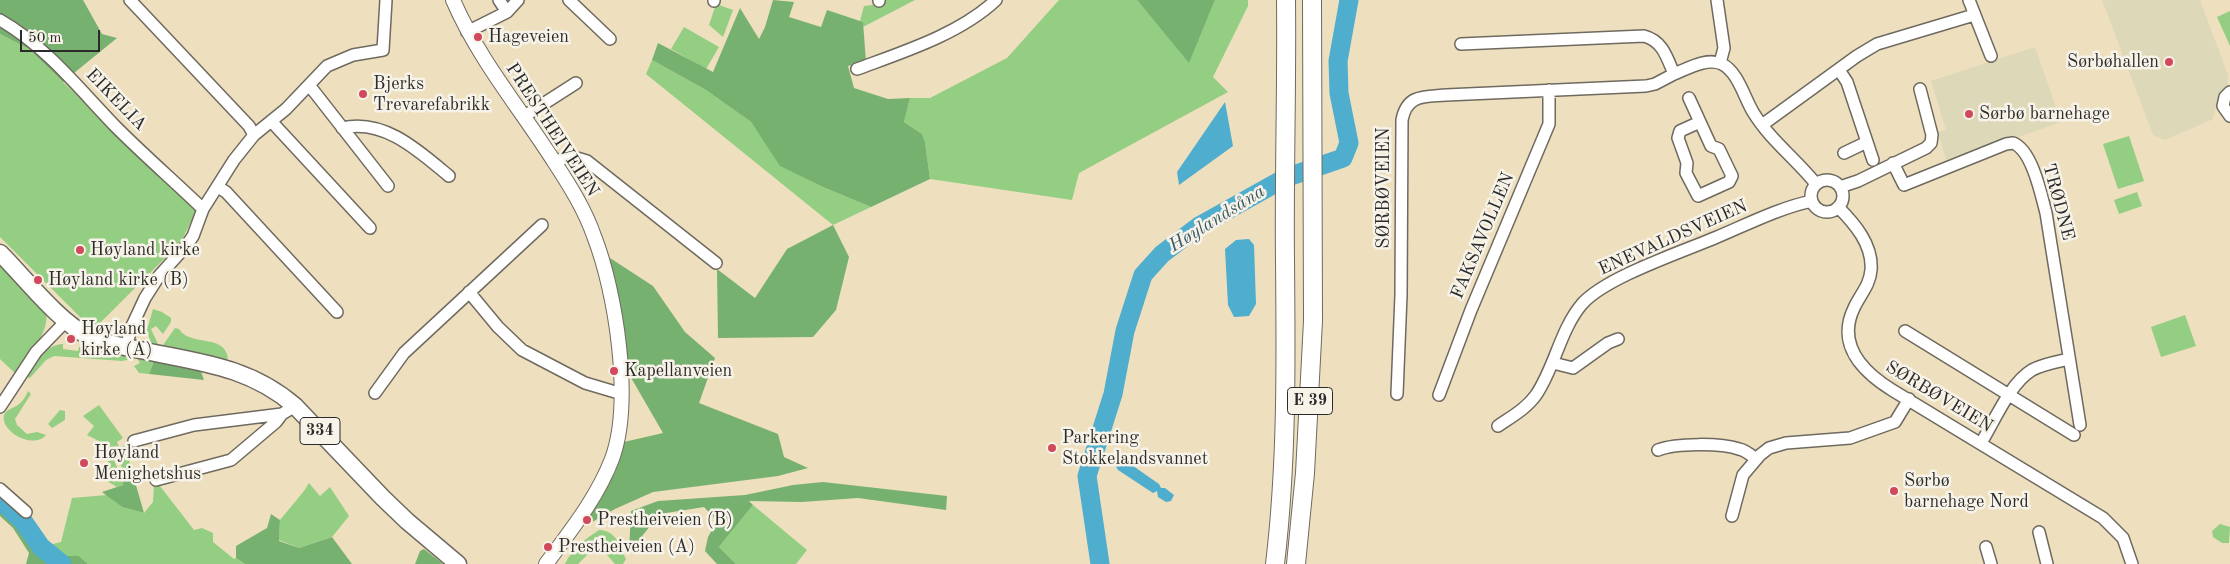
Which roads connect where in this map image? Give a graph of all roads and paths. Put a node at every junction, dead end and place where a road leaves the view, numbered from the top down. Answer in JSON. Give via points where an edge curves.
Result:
{"nodes":[{"id":1,"x":130,"y":0,"type":"edge"},
{"id":2,"x":386,"y":0,"type":"edge"},
{"id":3,"x":452,"y":0,"type":"edge"},
{"id":4,"x":499,"y":0,"type":"edge"},
{"id":5,"x":518,"y":0,"type":"edge"},
{"id":6,"x":569,"y":0,"type":"edge"},
{"id":7,"x":996,"y":0,"type":"edge"},
{"id":8,"x":1286,"y":0,"type":"edge"},
{"id":9,"x":1312,"y":0,"type":"edge"},
{"id":10,"x":1717,"y":0,"type":"edge"},
{"id":11,"x":1969,"y":0,"type":"edge"},
{"id":12,"x":506,"y":12,"type":"junction"},
{"id":13,"x":1974,"y":15,"type":"junction"},
{"id":14,"x":0,"y":20,"type":"edge"},
{"id":15,"x":467,"y":32,"type":"junction"},
{"id":16,"x":610,"y":39,"type":"dead end"},
{"id":17,"x":1461,"y":44,"type":"dead end"},
{"id":18,"x":1991,"y":56,"type":"dead end"},
{"id":19,"x":1720,"y":63,"type":"junction"},
{"id":20,"x":857,"y":69,"type":"dead end"},
{"id":21,"x":1839,"y":70,"type":"junction"},
{"id":22,"x":1674,"y":74,"type":"junction"},
{"id":23,"x":576,"y":83,"type":"dead end"},
{"id":24,"x":309,"y":85,"type":"junction"},
{"id":25,"x":1920,"y":89,"type":"dead end"},
{"id":26,"x":1549,"y":90,"type":"junction"},
{"id":27,"x":2230,"y":92,"type":"edge"},
{"id":28,"x":1689,"y":98,"type":"dead end"},
{"id":29,"x":2230,"y":116,"type":"edge"},
{"id":30,"x":523,"y":117,"type":"junction"},
{"id":31,"x":271,"y":122,"type":"junction"},
{"id":32,"x":1700,"y":122,"type":"junction"},
{"id":33,"x":1762,"y":125,"type":"junction"},
{"id":34,"x":342,"y":128,"type":"junction"},
{"id":35,"x":254,"y":135,"type":"junction"},
{"id":36,"x":1867,"y":142,"type":"junction"},
{"id":37,"x":1844,"y":153,"type":"dead end"},
{"id":38,"x":1873,"y":160,"type":"dead end"},
{"id":39,"x":554,"y":162,"type":"junction"},
{"id":40,"x":1894,"y":164,"type":"junction"},
{"id":41,"x":448,"y":176,"type":"dead end"},
{"id":42,"x":1816,"y":184,"type":"junction"},
{"id":43,"x":388,"y":186,"type":"dead end"},
{"id":44,"x":1840,"y":186,"type":"junction"},
{"id":45,"x":218,"y":187,"type":"junction"},
{"id":46,"x":1812,"y":201,"type":"junction"},
{"id":47,"x":1838,"y":207,"type":"junction"},
{"id":48,"x":203,"y":209,"type":"junction"},
{"id":49,"x":542,"y":225,"type":"dead end"},
{"id":50,"x":370,"y":228,"type":"dead end"},
{"id":51,"x":0,"y":253,"type":"edge"},
{"id":52,"x":716,"y":263,"type":"dead end"},
{"id":53,"x":469,"y":292,"type":"junction"},
{"id":54,"x":337,"y":312,"type":"dead end"},
{"id":55,"x":66,"y":321,"type":"junction"},
{"id":56,"x":1905,"y":331,"type":"dead end"},
{"id":57,"x":1618,"y":339,"type":"dead end"},
{"id":58,"x":126,"y":347,"type":"junction"},
{"id":59,"x":2069,"y":359,"type":"junction"},
{"id":60,"x":1553,"y":363,"type":"junction"},
{"id":61,"x":375,"y":393,"type":"dead end"},
{"id":62,"x":622,"y":394,"type":"junction"},
{"id":63,"x":1397,"y":394,"type":"dead end"},
{"id":64,"x":1439,"y":395,"type":"dead end"},
{"id":65,"x":2009,"y":396,"type":"junction"},
{"id":66,"x":1909,"y":400,"type":"junction"},
{"id":67,"x":0,"y":407,"type":"edge"},
{"id":68,"x":289,"y":410,"type":"junction"},
{"id":69,"x":2080,"y":425,"type":"dead end"},
{"id":70,"x":1498,"y":426,"type":"dead end"},
{"id":71,"x":2074,"y":436,"type":"dead end"},
{"id":72,"x":134,"y":441,"type":"dead end"},
{"id":73,"x":1981,"y":443,"type":"junction"},
{"id":74,"x":1658,"y":450,"type":"dead end"},
{"id":75,"x":1756,"y":459,"type":"junction"},
{"id":76,"x":156,"y":480,"type":"dead end"},
{"id":77,"x":0,"y":489,"type":"edge"},
{"id":78,"x":26,"y":512,"type":"dead end"},
{"id":79,"x":1732,"y":516,"type":"dead end"},
{"id":80,"x":2039,"y":532,"type":"dead end"},
{"id":81,"x":1986,"y":546,"type":"dead end"},
{"id":82,"x":1276,"y":558,"type":"edge"},
{"id":83,"x":1296,"y":559,"type":"edge"},
{"id":84,"x":458,"y":564,"type":"edge"},
{"id":85,"x":546,"y":564,"type":"edge"},
{"id":86,"x":1991,"y":564,"type":"edge"},
{"id":87,"x":2047,"y":564,"type":"edge"},
{"id":88,"x":2132,"y":564,"type":"edge"}],
"edges":[{"from":1,"to":35,"type":"street"},
{"from":2,"to":24,"type":"street","via":[[384,50],[353,55],[327,66]]},
{"from":3,"to":15,"type":"street","name":"PRESTHEIVEIEN"},
{"from":4,"to":12,"type":"street"},
{"from":5,"to":12,"type":"street"},
{"from":6,"to":16,"type":"street"},
{"from":7,"to":20,"type":"street","via":[[974,17],[921,45]]},
{"from":8,"to":82,"type":"highway","number":"E 39","via":[[1287,328]]},
{"from":9,"to":83,"type":"highway","number":"E 39","via":[[1314,248],[1310,399]]},
{"from":10,"to":19,"type":"street","via":[[1724,48]]},
{"from":11,"to":13,"type":"street"},
{"from":12,"to":15,"type":"street"},
{"from":13,"to":18,"type":"street"},
{"from":13,"to":21,"type":"street","via":[[1877,44]]},
{"from":14,"to":48,"type":"street","name":"EIKELIA","via":[[35,43],[117,128]]},
{"from":15,"to":30,"type":"street","name":"PRESTHEIVEIEN"},
{"from":17,"to":22,"type":"street","via":[[1644,36],[1654,38],[1660,45]]},
{"from":19,"to":22,"type":"street","name":"SØRBØVEIEN","via":[[1702,63]]},
{"from":19,"to":33,"type":"street","via":[[1729,69]]},
{"from":21,"to":33,"type":"street"},
{"from":21,"to":36,"type":"street","via":[[1847,82]]},
{"from":22,"to":26,"type":"street","name":"SØRBØVEIEN","via":[[1646,86]]},
{"from":23,"to":30,"type":"street"},
{"from":24,"to":31,"type":"street"},
{"from":24,"to":34,"type":"street"},
{"from":25,"to":40,"type":"street","via":[[1932,135],[1931,143]]},
{"from":26,"to":63,"type":"street","name":"SØRBØVEIEN","via":[[1416,98],[1404,112]]},
{"from":26,"to":64,"type":"street","name":"FAKSAVOLLEN","via":[[1550,124],[1471,310]]},
{"from":27,"to":29,"type":"street","via":[[2223,102]]},
{"from":28,"to":32,"type":"street"},
{"from":30,"to":39,"type":"street","name":"PRESTHEIVEIEN"},
{"from":31,"to":35,"type":"street"},
{"from":31,"to":50,"type":"street"},
{"from":32,"to":32,"type":"street","via":[[1680,132],[1678,138],[1688,163],[1686,173],[1698,196],[1729,182],[1732,176],[1719,148],[1711,146]]},
{"from":33,"to":42,"type":"street"},
{"from":34,"to":41,"type":"street","via":[[363,125],[392,134]]},
{"from":34,"to":43,"type":"street"},
{"from":35,"to":45,"type":"street"},
{"from":36,"to":37,"type":"street"},
{"from":36,"to":38,"type":"street"},
{"from":39,"to":52,"type":"street","via":[[570,156],[587,161]]},
{"from":39,"to":62,"type":"street","name":"PRESTHEIVEIEN","via":[[584,212],[603,261],[615,320]]},
{"from":40,"to":44,"type":"street"},
{"from":40,"to":59,"type":"street","name":"TRØDNE","via":[[1904,185],[2006,144],[2013,142],[2023,149],[2046,213]]},
{"from":42,"to":44,"type":"street","via":[[1831,180]]},
{"from":42,"to":46,"type":"street"},
{"from":44,"to":47,"type":"street","via":[[1843,195]]},
{"from":45,"to":48,"type":"street"},
{"from":45,"to":54,"type":"street"},
{"from":46,"to":47,"type":"street","via":[[1823,211]]},
{"from":46,"to":60,"type":"street","name":"ENEVALDSVEIEN","via":[[1771,214],[1595,292],[1574,315]]},
{"from":47,"to":66,"type":"street","name":"SØRBØVEIEN","via":[[1862,235],[1870,258],[1871,270],[1866,289],[1854,309],[1849,328],[1854,353],[1872,378]]},
{"from":48,"to":58,"type":"street","via":[[193,236],[145,298]]},
{"from":49,"to":53,"type":"street"},
{"from":51,"to":55,"type":"main road","number":"334"},
{"from":53,"to":61,"type":"street","via":[[404,353]]},
{"from":53,"to":62,"type":"street","via":[[522,350],[586,383]]},
{"from":55,"to":58,"type":"main road","number":"334","via":[[90,337]]},
{"from":55,"to":67,"type":"street","via":[[36,352]]},
{"from":56,"to":65,"type":"street"},
{"from":57,"to":60,"type":"street","via":[[1573,368]]},
{"from":58,"to":68,"type":"main road","number":"334","via":[[241,372],[265,383]]},
{"from":59,"to":65,"type":"street","via":[[2031,370]]},
{"from":59,"to":69,"type":"street","name":"TRØDNE"},
{"from":60,"to":70,"type":"street","name":"ENEVALDSVEIEN","via":[[1530,403]]},
{"from":62,"to":85,"type":"street","name":"PRESTHEIVEIEN","via":[[620,430],[602,483],[588,508]]},
{"from":65,"to":71,"type":"street"},
{"from":65,"to":73,"type":"street"},
{"from":66,"to":73,"type":"street","name":"SØRBØVEIEN"},
{"from":66,"to":75,"type":"street","via":[[1895,422],[1850,438],[1775,445]]},
{"from":68,"to":72,"type":"street","via":[[203,423]]},
{"from":68,"to":76,"type":"street","via":[[231,460]]},
{"from":68,"to":84,"type":"main road","number":"334"},
{"from":73,"to":88,"type":"street","name":"SØRBØVEIEN","via":[[2103,518],[2123,538]]},
{"from":74,"to":75,"type":"street","via":[[1672,446],[1726,446],[1741,449]]},
{"from":75,"to":79,"type":"street","via":[[1741,479]]},
{"from":77,"to":78,"type":"street"},
{"from":80,"to":87,"type":"street"},
{"from":81,"to":86,"type":"street"}]}
